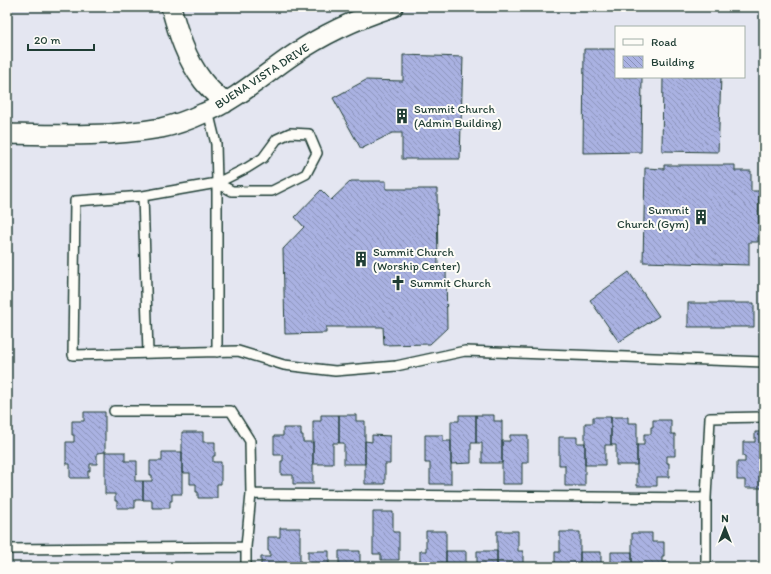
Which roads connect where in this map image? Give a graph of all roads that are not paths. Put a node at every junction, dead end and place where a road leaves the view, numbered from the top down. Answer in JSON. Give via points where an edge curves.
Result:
{"nodes":[{"id":1,"x":171,"y":7,"type":"edge"},
{"id":2,"x":393,"y":7,"type":"edge"},
{"id":3,"x":217,"y":107,"type":"junction"},
{"id":4,"x":7,"y":134,"type":"edge"},
{"id":5,"x":217,"y":183,"type":"junction"},
{"id":6,"x":143,"y":196,"type":"junction"},
{"id":7,"x":217,"y":352,"type":"junction"},
{"id":8,"x":148,"y":353,"type":"junction"},
{"id":9,"x":764,"y":362,"type":"edge"},
{"id":10,"x":114,"y":411,"type":"dead end"},
{"id":11,"x":764,"y":417,"type":"edge"},
{"id":12,"x":252,"y":494,"type":"junction"},
{"id":13,"x":706,"y":498,"type":"junction"},
{"id":14,"x":246,"y":547,"type":"junction"},
{"id":15,"x":7,"y":549,"type":"edge"},
{"id":16,"x":246,"y":567,"type":"edge"},
{"id":17,"x":706,"y":567,"type":"edge"}],
"edges":[{"from":1,"to":3,"type":"street","via":[[187,56]]},
{"from":2,"to":3,"type":"street","name":"BUENA VISTA DRIVE","via":[[336,29]]},
{"from":3,"to":4,"type":"street","name":"BUENA VISTA DRIVE","via":[[163,128],[72,136]]},
{"from":3,"to":5,"type":"lane"},
{"from":5,"to":5,"type":"lane","via":[[232,191],[272,191],[306,174],[317,153],[309,134],[290,134],[277,139],[263,158]]},
{"from":5,"to":6,"type":"lane"},
{"from":5,"to":7,"type":"lane"},
{"from":6,"to":8,"type":"lane"},
{"from":6,"to":8,"type":"lane","via":[[74,200],[73,355]]},
{"from":7,"to":8,"type":"lane"},
{"from":7,"to":9,"type":"lane","via":[[238,351],[284,365],[335,371],[396,366],[465,351]]},
{"from":10,"to":12,"type":"lane","via":[[231,411],[250,441]]},
{"from":11,"to":13,"type":"lane","via":[[710,418]]},
{"from":12,"to":13,"type":"lane"},
{"from":12,"to":14,"type":"lane"},
{"from":13,"to":17,"type":"lane"},
{"from":14,"to":15,"type":"lane"},
{"from":14,"to":16,"type":"lane"}]}
